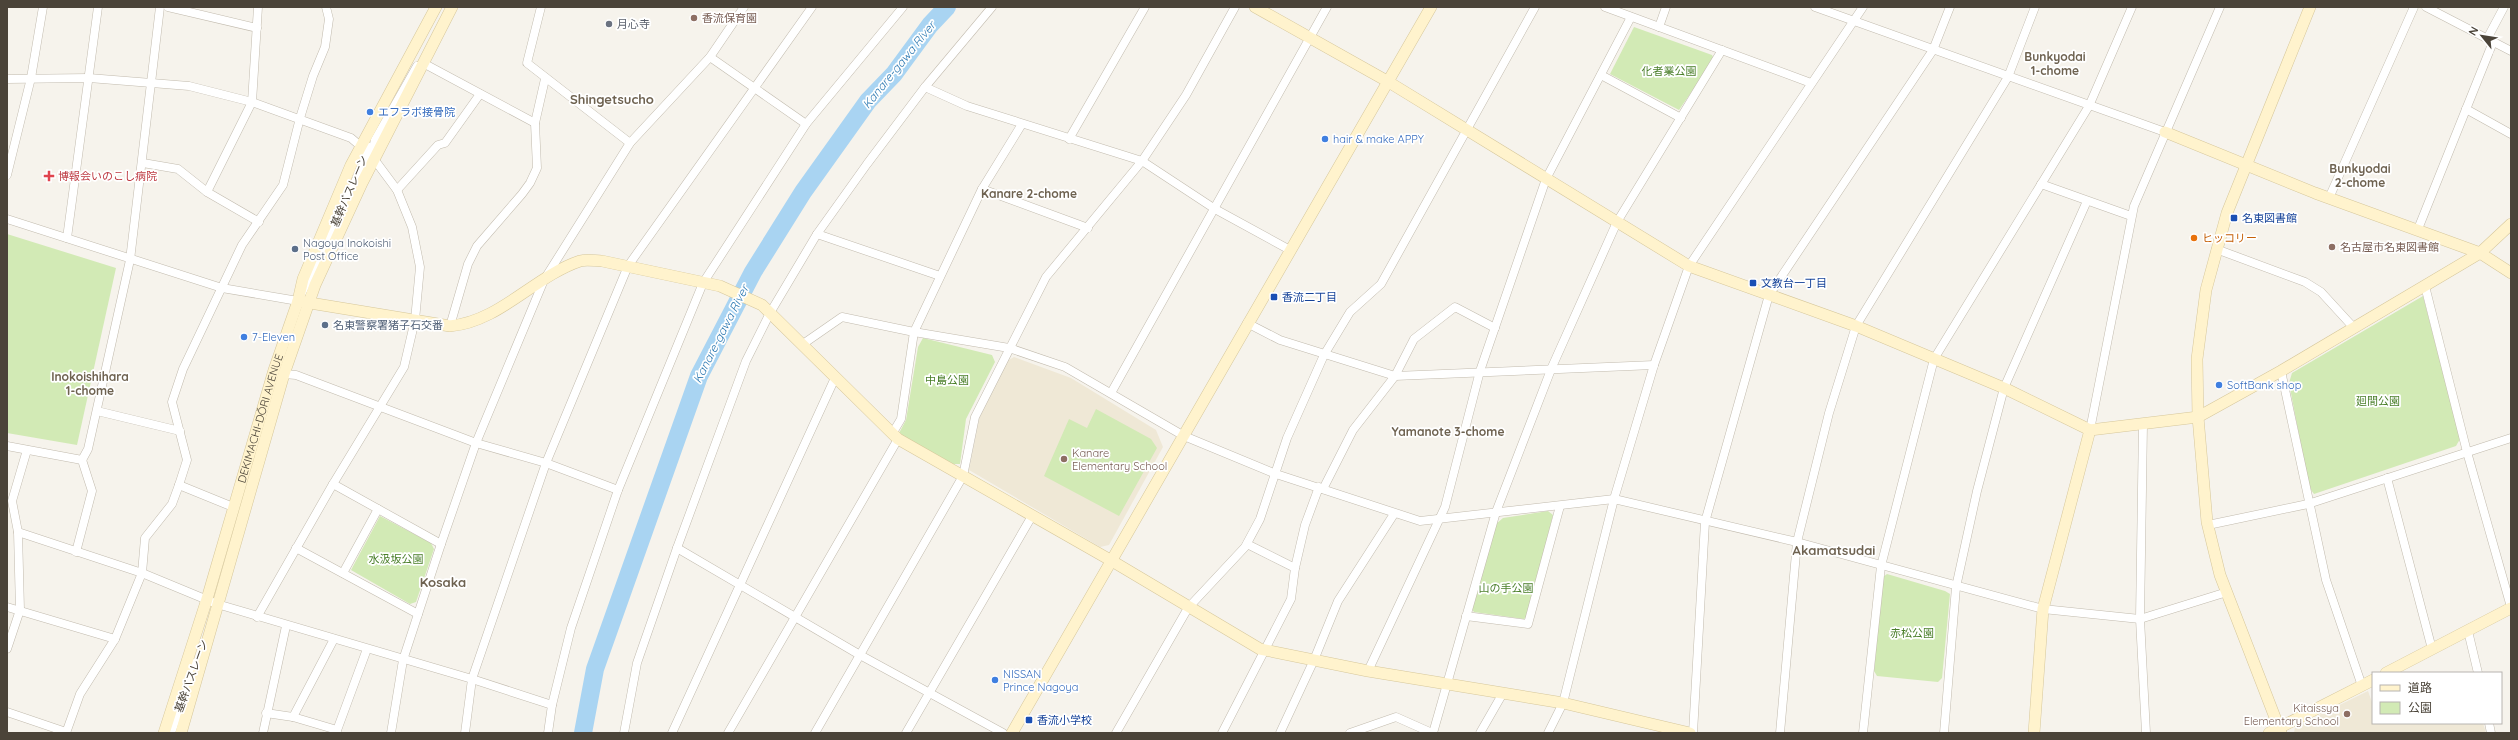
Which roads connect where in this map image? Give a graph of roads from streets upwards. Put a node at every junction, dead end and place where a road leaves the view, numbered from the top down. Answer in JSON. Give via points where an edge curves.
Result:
{"nodes":[{"id":1,"x":43,"y":7,"type":"edge"},
{"id":2,"x":98,"y":7,"type":"edge"},
{"id":3,"x":160,"y":7,"type":"edge"},
{"id":4,"x":168,"y":7,"type":"edge"},
{"id":5,"x":258,"y":7,"type":"edge"},
{"id":6,"x":326,"y":7,"type":"edge"},
{"id":7,"x":436,"y":7,"type":"edge"},
{"id":8,"x":541,"y":7,"type":"edge"},
{"id":9,"x":812,"y":7,"type":"edge"},
{"id":10,"x":901,"y":7,"type":"edge"},
{"id":11,"x":992,"y":7,"type":"edge"},
{"id":12,"x":1145,"y":7,"type":"edge"},
{"id":13,"x":1235,"y":7,"type":"edge"},
{"id":14,"x":1255,"y":7,"type":"edge"},
{"id":15,"x":1327,"y":7,"type":"edge"},
{"id":16,"x":1431,"y":7,"type":"edge"},
{"id":17,"x":1535,"y":7,"type":"edge"},
{"id":18,"x":1605,"y":7,"type":"edge"},
{"id":19,"x":1666,"y":7,"type":"edge"},
{"id":20,"x":1815,"y":7,"type":"edge"},
{"id":21,"x":1863,"y":7,"type":"edge"},
{"id":22,"x":1950,"y":7,"type":"edge"},
{"id":23,"x":2035,"y":7,"type":"edge"},
{"id":24,"x":2132,"y":7,"type":"edge"},
{"id":25,"x":2220,"y":7,"type":"edge"},
{"id":26,"x":2310,"y":7,"type":"edge"},
{"id":27,"x":2414,"y":7,"type":"edge"},
{"id":28,"x":2426,"y":7,"type":"edge"},
{"id":29,"x":2504,"y":7,"type":"edge"},
{"id":30,"x":741,"y":8,"type":"edge"},
{"id":31,"x":450,"y":11,"type":"edge"},
{"id":32,"x":1631,"y":17,"type":"junction"},
{"id":33,"x":1853,"y":21,"type":"junction"},
{"id":34,"x":1659,"y":27,"type":"junction"},
{"id":35,"x":257,"y":28,"type":"junction"},
{"id":36,"x":1310,"y":38,"type":"junction"},
{"id":37,"x":2490,"y":40,"type":"junction"},
{"id":38,"x":1722,"y":50,"type":"junction"},
{"id":39,"x":1933,"y":50,"type":"junction"},
{"id":40,"x":2511,"y":51,"type":"edge"},
{"id":41,"x":710,"y":57,"type":"junction"},
{"id":42,"x":423,"y":63,"type":"junction"},
{"id":43,"x":1601,"y":75,"type":"junction"},
{"id":44,"x":2008,"y":77,"type":"junction"},
{"id":45,"x":7,"y":78,"type":"edge"},
{"id":46,"x":31,"y":78,"type":"junction"},
{"id":47,"x":89,"y":78,"type":"junction"},
{"id":48,"x":545,"y":79,"type":"junction"},
{"id":49,"x":1387,"y":81,"type":"junction"},
{"id":50,"x":152,"y":83,"type":"junction"},
{"id":51,"x":1811,"y":83,"type":"junction"},
{"id":52,"x":925,"y":87,"type":"junction"},
{"id":53,"x":754,"y":89,"type":"junction"},
{"id":54,"x":480,"y":94,"type":"junction"},
{"id":55,"x":252,"y":102,"type":"junction"},
{"id":56,"x":2089,"y":106,"type":"junction"},
{"id":57,"x":2466,"y":109,"type":"junction"},
{"id":58,"x":300,"y":118,"type":"junction"},
{"id":59,"x":1681,"y":118,"type":"junction"},
{"id":60,"x":535,"y":123,"type":"junction"},
{"id":61,"x":806,"y":124,"type":"junction"},
{"id":62,"x":1022,"y":124,"type":"junction"},
{"id":63,"x":1467,"y":130,"type":"junction"},
{"id":64,"x":2165,"y":132,"type":"junction"},
{"id":65,"x":2511,"y":134,"type":"edge"},
{"id":66,"x":1069,"y":139,"type":"junction"},
{"id":67,"x":630,"y":143,"type":"junction"},
{"id":68,"x":369,"y":152,"type":"junction"},
{"id":69,"x":1142,"y":161,"type":"junction"},
{"id":70,"x":143,"y":163,"type":"junction"},
{"id":71,"x":2245,"y":164,"type":"junction"},
{"id":72,"x":7,"y":175,"type":"edge"},
{"id":73,"x":1546,"y":178,"type":"junction"},
{"id":74,"x":2041,"y":184,"type":"junction"},
{"id":75,"x":982,"y":189,"type":"junction"},
{"id":76,"x":397,"y":190,"type":"junction"},
{"id":77,"x":207,"y":192,"type":"junction"},
{"id":78,"x":2329,"y":198,"type":"junction"},
{"id":79,"x":2087,"y":201,"type":"junction"},
{"id":80,"x":1216,"y":209,"type":"junction"},
{"id":81,"x":2131,"y":216,"type":"junction"},
{"id":82,"x":7,"y":219,"type":"edge"},
{"id":83,"x":259,"y":222,"type":"junction"},
{"id":84,"x":1617,"y":222,"type":"junction"},
{"id":85,"x":2511,"y":224,"type":"edge"},
{"id":86,"x":1088,"y":228,"type":"junction"},
{"id":87,"x":2418,"y":229,"type":"junction"},
{"id":88,"x":817,"y":234,"type":"junction"},
{"id":89,"x":67,"y":238,"type":"junction"},
{"id":90,"x":2216,"y":249,"type":"junction"},
{"id":91,"x":1290,"y":250,"type":"junction"},
{"id":92,"x":2480,"y":253,"type":"junction"},
{"id":93,"x":130,"y":260,"type":"junction"},
{"id":94,"x":628,"y":266,"type":"junction"},
{"id":95,"x":1689,"y":266,"type":"junction"},
{"id":96,"x":2511,"y":273,"type":"edge"},
{"id":97,"x":940,"y":276,"type":"junction"},
{"id":98,"x":544,"y":280,"type":"junction"},
{"id":99,"x":703,"y":283,"type":"junction"},
{"id":100,"x":2425,"y":286,"type":"junction"},
{"id":101,"x":222,"y":288,"type":"junction"},
{"id":102,"x":1769,"y":295,"type":"junction"},
{"id":103,"x":303,"y":302,"type":"junction"},
{"id":104,"x":770,"y":313,"type":"junction"},
{"id":105,"x":415,"y":320,"type":"junction"},
{"id":106,"x":1248,"y":324,"type":"junction"},
{"id":107,"x":450,"y":326,"type":"junction"},
{"id":108,"x":1856,"y":326,"type":"junction"},
{"id":109,"x":1495,"y":328,"type":"junction"},
{"id":110,"x":2354,"y":328,"type":"junction"},
{"id":111,"x":914,"y":332,"type":"junction"},
{"id":112,"x":803,"y":344,"type":"junction"},
{"id":113,"x":1009,"y":348,"type":"junction"},
{"id":114,"x":1324,"y":355,"type":"junction"},
{"id":115,"x":1934,"y":359,"type":"junction"},
{"id":116,"x":1654,"y":365,"type":"junction"},
{"id":117,"x":1552,"y":367,"type":"junction"},
{"id":118,"x":1480,"y":371,"type":"junction"},
{"id":119,"x":2281,"y":371,"type":"junction"},
{"id":120,"x":284,"y":374,"type":"junction"},
{"id":121,"x":1395,"y":376,"type":"junction"},
{"id":122,"x":835,"y":378,"type":"junction"},
{"id":123,"x":2004,"y":388,"type":"junction"},
{"id":124,"x":1111,"y":393,"type":"junction"},
{"id":125,"x":380,"y":406,"type":"junction"},
{"id":126,"x":97,"y":411,"type":"junction"},
{"id":127,"x":2198,"y":417,"type":"junction"},
{"id":128,"x":2143,"y":424,"type":"junction"},
{"id":129,"x":2090,"y":430,"type":"junction"},
{"id":130,"x":180,"y":432,"type":"junction"},
{"id":131,"x":1184,"y":436,"type":"junction"},
{"id":132,"x":895,"y":437,"type":"junction"},
{"id":133,"x":2511,"y":438,"type":"edge"},
{"id":134,"x":476,"y":443,"type":"junction"},
{"id":135,"x":7,"y":446,"type":"edge"},
{"id":136,"x":27,"y":450,"type":"junction"},
{"id":137,"x":2467,"y":452,"type":"junction"},
{"id":138,"x":82,"y":460,"type":"junction"},
{"id":139,"x":546,"y":464,"type":"junction"},
{"id":140,"x":1276,"y":474,"type":"junction"},
{"id":141,"x":963,"y":476,"type":"junction"},
{"id":142,"x":2387,"y":478,"type":"junction"},
{"id":143,"x":333,"y":484,"type":"junction"},
{"id":144,"x":179,"y":485,"type":"junction"},
{"id":145,"x":1321,"y":488,"type":"junction"},
{"id":146,"x":618,"y":490,"type":"junction"},
{"id":147,"x":1614,"y":499,"type":"junction"},
{"id":148,"x":2308,"y":504,"type":"junction"},
{"id":149,"x":1560,"y":506,"type":"junction"},
{"id":150,"x":233,"y":507,"type":"junction"},
{"id":151,"x":378,"y":509,"type":"junction"},
{"id":152,"x":1496,"y":512,"type":"junction"},
{"id":153,"x":1394,"y":514,"type":"junction"},
{"id":154,"x":1032,"y":516,"type":"junction"},
{"id":155,"x":1441,"y":518,"type":"junction"},
{"id":156,"x":1705,"y":522,"type":"junction"},
{"id":157,"x":2208,"y":525,"type":"junction"},
{"id":158,"x":18,"y":532,"type":"junction"},
{"id":159,"x":1797,"y":542,"type":"junction"},
{"id":160,"x":441,"y":544,"type":"junction"},
{"id":161,"x":1247,"y":544,"type":"junction"},
{"id":162,"x":296,"y":548,"type":"junction"},
{"id":163,"x":677,"y":548,"type":"junction"},
{"id":164,"x":76,"y":552,"type":"junction"},
{"id":165,"x":1112,"y":561,"type":"junction"},
{"id":166,"x":1881,"y":566,"type":"junction"},
{"id":167,"x":1295,"y":568,"type":"junction"},
{"id":168,"x":142,"y":573,"type":"junction"},
{"id":169,"x":343,"y":573,"type":"junction"},
{"id":170,"x":740,"y":586,"type":"junction"},
{"id":171,"x":1956,"y":587,"type":"junction"},
{"id":172,"x":2227,"y":592,"type":"junction"},
{"id":173,"x":212,"y":602,"type":"junction"},
{"id":174,"x":7,"y":606,"type":"edge"},
{"id":175,"x":1188,"y":608,"type":"junction"},
{"id":176,"x":2511,"y":608,"type":"edge"},
{"id":177,"x":2043,"y":609,"type":"junction"},
{"id":178,"x":20,"y":610,"type":"junction"},
{"id":179,"x":418,"y":614,"type":"junction"},
{"id":180,"x":1466,"y":616,"type":"junction"},
{"id":181,"x":257,"y":617,"type":"junction"},
{"id":182,"x":795,"y":617,"type":"junction"},
{"id":183,"x":212,"y":618,"type":"junction"},
{"id":184,"x":2140,"y":619,"type":"junction"},
{"id":185,"x":286,"y":626,"type":"junction"},
{"id":186,"x":2468,"y":631,"type":"junction"},
{"id":187,"x":115,"y":639,"type":"junction"},
{"id":188,"x":334,"y":639,"type":"junction"},
{"id":189,"x":7,"y":649,"type":"edge"},
{"id":190,"x":367,"y":649,"type":"junction"},
{"id":191,"x":2432,"y":649,"type":"junction"},
{"id":192,"x":1266,"y":650,"type":"junction"},
{"id":193,"x":860,"y":655,"type":"junction"},
{"id":194,"x":403,"y":660,"type":"junction"},
{"id":195,"x":1314,"y":660,"type":"junction"},
{"id":196,"x":1368,"y":671,"type":"junction"},
{"id":197,"x":2388,"y":672,"type":"edge"},
{"id":198,"x":2478,"y":672,"type":"edge"},
{"id":199,"x":472,"y":679,"type":"junction"},
{"id":200,"x":2372,"y":681,"type":"edge"},
{"id":201,"x":1446,"y":684,"type":"junction"},
{"id":202,"x":2362,"y":686,"type":"junction"},
{"id":203,"x":930,"y":691,"type":"junction"},
{"id":204,"x":1503,"y":693,"type":"junction"},
{"id":205,"x":1563,"y":703,"type":"junction"},
{"id":206,"x":552,"y":705,"type":"junction"},
{"id":207,"x":7,"y":712,"type":"edge"},
{"id":208,"x":266,"y":713,"type":"junction"},
{"id":209,"x":294,"y":717,"type":"junction"},
{"id":210,"x":2281,"y":731,"type":"edge"},
{"id":211,"x":66,"y":732,"type":"edge"},
{"id":212,"x":337,"y":732,"type":"edge"},
{"id":213,"x":164,"y":733,"type":"edge"},
{"id":214,"x":171,"y":733,"type":"edge"},
{"id":215,"x":181,"y":733,"type":"edge"},
{"id":216,"x":263,"y":733,"type":"edge"},
{"id":217,"x":391,"y":733,"type":"edge"},
{"id":218,"x":465,"y":733,"type":"edge"},
{"id":219,"x":548,"y":733,"type":"edge"},
{"id":220,"x":624,"y":733,"type":"edge"},
{"id":221,"x":672,"y":733,"type":"edge"},
{"id":222,"x":728,"y":733,"type":"edge"},
{"id":223,"x":815,"y":733,"type":"edge"},
{"id":224,"x":906,"y":733,"type":"edge"},
{"id":225,"x":1003,"y":733,"type":"edge"},
{"id":226,"x":1012,"y":733,"type":"edge"},
{"id":227,"x":1116,"y":733,"type":"edge"},
{"id":228,"x":1222,"y":733,"type":"edge"},
{"id":229,"x":1280,"y":733,"type":"edge"},
{"id":230,"x":1350,"y":733,"type":"edge"},
{"id":231,"x":1433,"y":733,"type":"edge"},
{"id":232,"x":1480,"y":733,"type":"edge"},
{"id":233,"x":1548,"y":733,"type":"edge"},
{"id":234,"x":1691,"y":733,"type":"edge"},
{"id":235,"x":1780,"y":733,"type":"edge"},
{"id":236,"x":1863,"y":733,"type":"edge"},
{"id":237,"x":1944,"y":733,"type":"edge"},
{"id":238,"x":2034,"y":733,"type":"edge"},
{"id":239,"x":2146,"y":733,"type":"edge"},
{"id":240,"x":2268,"y":733,"type":"edge"}],
"edges":[{"from":1,"to":46,"type":"street"},
{"from":2,"to":47,"type":"street"},
{"from":3,"to":50,"type":"street"},
{"from":4,"to":35,"type":"street"},
{"from":5,"to":35,"type":"street"},
{"from":6,"to":58,"type":"street","via":[[329,19],[325,47]]},
{"from":7,"to":68,"type":"street","name":"DEKIMACHI-DŌRI AVENUE","via":[[374,122]]},
{"from":8,"to":48,"type":"street","via":[[527,63]]},
{"from":9,"to":53,"type":"street"},
{"from":10,"to":61,"type":"street"},
{"from":11,"to":52,"type":"street"},
{"from":12,"to":66,"type":"street"},
{"from":13,"to":69,"type":"street","via":[[1186,95]]},
{"from":14,"to":36,"type":"street"},
{"from":15,"to":36,"type":"street"},
{"from":16,"to":49,"type":"street"},
{"from":17,"to":63,"type":"street"},
{"from":18,"to":32,"type":"street"},
{"from":19,"to":34,"type":"street"},
{"from":20,"to":33,"type":"street"},
{"from":21,"to":33,"type":"street"},
{"from":22,"to":39,"type":"street"},
{"from":23,"to":44,"type":"street"},
{"from":24,"to":56,"type":"street"},
{"from":25,"to":64,"type":"street"},
{"from":26,"to":71,"type":"street"},
{"from":27,"to":78,"type":"street"},
{"from":28,"to":37,"type":"street"},
{"from":29,"to":37,"type":"street"},
{"from":30,"to":41,"type":"street"},
{"from":31,"to":42,"type":"street","name":"DEKIMACHI-DŌRI AVENUE"},
{"from":31,"to":68,"type":"street","name":"基幹バスレーン","via":[[400,92]]},
{"from":32,"to":34,"type":"street"},
{"from":32,"to":43,"type":"street"},
{"from":33,"to":39,"type":"street"},
{"from":33,"to":51,"type":"street"},
{"from":34,"to":38,"type":"street"},
{"from":35,"to":55,"type":"street"},
{"from":36,"to":49,"type":"street"},
{"from":36,"to":80,"type":"street"},
{"from":37,"to":40,"type":"street"},
{"from":37,"to":57,"type":"street"},
{"from":38,"to":51,"type":"street"},
{"from":38,"to":59,"type":"street"},
{"from":39,"to":44,"type":"street"},
{"from":39,"to":102,"type":"street"},
{"from":41,"to":53,"type":"street"},
{"from":41,"to":67,"type":"street"},
{"from":42,"to":54,"type":"street"},
{"from":42,"to":68,"type":"street","name":"DEKIMACHI-DŌRI AVENUE"},
{"from":43,"to":59,"type":"street"},
{"from":43,"to":73,"type":"street"},
{"from":44,"to":56,"type":"street"},
{"from":44,"to":108,"type":"street"},
{"from":45,"to":46,"type":"street"},
{"from":46,"to":47,"type":"street"},
{"from":46,"to":72,"type":"street"},
{"from":47,"to":50,"type":"street"},
{"from":47,"to":89,"type":"street"},
{"from":48,"to":60,"type":"street"},
{"from":48,"to":67,"type":"street"},
{"from":49,"to":63,"type":"street"},
{"from":49,"to":91,"type":"street"},
{"from":50,"to":55,"type":"street","via":[[189,86]]},
{"from":50,"to":70,"type":"street"},
{"from":51,"to":95,"type":"street"},
{"from":52,"to":62,"type":"street","via":[[967,106]]},
{"from":52,"to":88,"type":"street"},
{"from":53,"to":61,"type":"street"},
{"from":53,"to":94,"type":"street"},
{"from":54,"to":60,"type":"street"},
{"from":54,"to":76,"type":"street","via":[[445,143],[438,145]]},
{"from":55,"to":58,"type":"street"},
{"from":55,"to":77,"type":"street"},
{"from":56,"to":64,"type":"street"},
{"from":56,"to":74,"type":"street"},
{"from":57,"to":65,"type":"street"},
{"from":57,"to":87,"type":"street"},
{"from":58,"to":68,"type":"street","via":[[351,138]]},
{"from":58,"to":83,"type":"street","via":[[283,185]]},
{"from":59,"to":84,"type":"street"},
{"from":60,"to":107,"type":"street","via":[[537,168],[522,194],[477,246],[468,264]]},
{"from":61,"to":99,"type":"street"},
{"from":62,"to":66,"type":"street"},
{"from":62,"to":75,"type":"street"},
{"from":63,"to":73,"type":"street"},
{"from":63,"to":114,"type":"street","via":[[1381,284],[1350,312]]},
{"from":64,"to":71,"type":"street"},
{"from":64,"to":81,"type":"street"},
{"from":66,"to":69,"type":"street"},
{"from":67,"to":98,"type":"street"},
{"from":68,"to":76,"type":"street"},
{"from":68,"to":103,"type":"street","name":"DEKIMACHI-DŌRI AVENUE","via":[[362,183],[315,285]]},
{"from":68,"to":103,"type":"street","name":"DEKIMACHI-DŌRI AVENUE","via":[[342,183],[303,279]]},
{"from":69,"to":80,"type":"street"},
{"from":69,"to":86,"type":"street"},
{"from":70,"to":77,"type":"street","via":[[178,169]]},
{"from":70,"to":93,"type":"street"},
{"from":71,"to":78,"type":"street"},
{"from":71,"to":90,"type":"street"},
{"from":73,"to":84,"type":"street"},
{"from":73,"to":109,"type":"street"},
{"from":74,"to":79,"type":"street"},
{"from":74,"to":115,"type":"street"},
{"from":75,"to":86,"type":"street"},
{"from":75,"to":97,"type":"street"},
{"from":76,"to":105,"type":"street","via":[[412,227],[420,267]]},
{"from":77,"to":83,"type":"street"},
{"from":78,"to":87,"type":"street"},
{"from":79,"to":81,"type":"street"},
{"from":79,"to":123,"type":"street"},
{"from":80,"to":91,"type":"street"},
{"from":80,"to":124,"type":"street"},
{"from":81,"to":129,"type":"street"},
{"from":82,"to":89,"type":"street"},
{"from":83,"to":101,"type":"street","via":[[242,245]]},
{"from":84,"to":95,"type":"street"},
{"from":84,"to":117,"type":"street"},
{"from":85,"to":92,"type":"street"},
{"from":86,"to":113,"type":"street","via":[[1046,277]]},
{"from":87,"to":92,"type":"street"},
{"from":88,"to":97,"type":"street"},
{"from":88,"to":104,"type":"street"},
{"from":89,"to":93,"type":"street"},
{"from":90,"to":110,"type":"street","via":[[2305,282],[2321,292]]},
{"from":90,"to":127,"type":"street","via":[[2206,290],[2197,359]]},
{"from":91,"to":106,"type":"street"},
{"from":92,"to":96,"type":"street"},
{"from":92,"to":100,"type":"street"},
{"from":93,"to":101,"type":"street"},
{"from":93,"to":126,"type":"street"},
{"from":94,"to":98,"type":"street","via":[[602,261],[582,261]]},
{"from":94,"to":99,"type":"street"},
{"from":94,"to":139,"type":"street"},
{"from":95,"to":102,"type":"street"},
{"from":95,"to":116,"type":"street"},
{"from":97,"to":111,"type":"street"},
{"from":98,"to":107,"type":"street","via":[[478,319],[463,325]]},
{"from":98,"to":134,"type":"street"},
{"from":99,"to":104,"type":"street","via":[[720,286],[758,304]]},
{"from":99,"to":146,"type":"street"},
{"from":100,"to":110,"type":"street"},
{"from":100,"to":137,"type":"street"},
{"from":101,"to":103,"type":"street"},
{"from":101,"to":130,"type":"street","via":[[183,369],[172,402]]},
{"from":102,"to":108,"type":"street"},
{"from":102,"to":156,"type":"street"},
{"from":103,"to":105,"type":"street"},
{"from":103,"to":120,"type":"street","name":"DEKIMACHI-DŌRI AVENUE"},
{"from":103,"to":150,"type":"street","name":"DEKIMACHI-DŌRI AVENUE","via":[[274,370]]},
{"from":104,"to":112,"type":"street"},
{"from":104,"to":163,"type":"street","via":[[746,361]]},
{"from":105,"to":107,"type":"street"},
{"from":105,"to":125,"type":"street","via":[[404,366]]},
{"from":106,"to":114,"type":"street","via":[[1280,340]]},
{"from":106,"to":131,"type":"street"},
{"from":108,"to":115,"type":"street"},
{"from":108,"to":159,"type":"street","via":[[1829,413]]},
{"from":109,"to":118,"type":"street"},
{"from":109,"to":121,"type":"street","via":[[1455,307],[1414,338]]},
{"from":110,"to":119,"type":"street"},
{"from":111,"to":112,"type":"street","via":[[842,316]]},
{"from":111,"to":113,"type":"street"},
{"from":111,"to":132,"type":"street","via":[[901,419]]},
{"from":112,"to":122,"type":"street"},
{"from":113,"to":124,"type":"street","via":[[1065,367]]},
{"from":113,"to":141,"type":"street","via":[[975,417]]},
{"from":114,"to":121,"type":"street"},
{"from":114,"to":140,"type":"street","via":[[1288,438]]},
{"from":115,"to":123,"type":"street"},
{"from":115,"to":166,"type":"street"},
{"from":116,"to":117,"type":"street"},
{"from":116,"to":147,"type":"street"},
{"from":117,"to":118,"type":"street"},
{"from":117,"to":152,"type":"street"},
{"from":118,"to":121,"type":"street"},
{"from":118,"to":155,"type":"street"},
{"from":119,"to":127,"type":"street"},
{"from":119,"to":148,"type":"street"},
{"from":120,"to":125,"type":"street","via":[[296,375]]},
{"from":120,"to":173,"type":"street","name":"DEKIMACHI-DŌRI AVENUE"},
{"from":121,"to":145,"type":"street","via":[[1353,430]]},
{"from":122,"to":132,"type":"street"},
{"from":122,"to":170,"type":"street"},
{"from":123,"to":129,"type":"street"},
{"from":123,"to":171,"type":"street","via":[[1977,491]]},
{"from":124,"to":131,"type":"street"},
{"from":125,"to":134,"type":"street"},
{"from":125,"to":143,"type":"street"},
{"from":126,"to":130,"type":"street"},
{"from":126,"to":138,"type":"street","via":[[88,449]]},
{"from":127,"to":128,"type":"street"},
{"from":127,"to":157,"type":"street"},
{"from":128,"to":129,"type":"street"},
{"from":128,"to":184,"type":"street"},
{"from":129,"to":177,"type":"street"},
{"from":130,"to":144,"type":"street","via":[[187,460]]},
{"from":131,"to":140,"type":"street"},
{"from":131,"to":165,"type":"street"},
{"from":132,"to":141,"type":"street"},
{"from":132,"to":182,"type":"street"},
{"from":133,"to":137,"type":"street"},
{"from":134,"to":139,"type":"street"},
{"from":134,"to":160,"type":"street"},
{"from":135,"to":136,"type":"street"},
{"from":136,"to":138,"type":"street"},
{"from":136,"to":158,"type":"street","via":[[12,501]]},
{"from":137,"to":142,"type":"street"},
{"from":137,"to":176,"type":"street"},
{"from":138,"to":164,"type":"street","via":[[92,491]]},
{"from":139,"to":146,"type":"street"},
{"from":139,"to":199,"type":"street"},
{"from":140,"to":145,"type":"street"},
{"from":140,"to":161,"type":"street","via":[[1260,519]]},
{"from":141,"to":154,"type":"street"},
{"from":141,"to":193,"type":"street"},
{"from":142,"to":148,"type":"street"},
{"from":142,"to":191,"type":"street"},
{"from":143,"to":151,"type":"street"},
{"from":143,"to":162,"type":"street"},
{"from":144,"to":150,"type":"street"},
{"from":144,"to":168,"type":"street","via":[[172,504],[145,538]]},
{"from":145,"to":153,"type":"street"},
{"from":145,"to":167,"type":"street","via":[[1305,525]]},
{"from":146,"to":206,"type":"street","via":[[571,628]]},
{"from":147,"to":149,"type":"street"},
{"from":147,"to":156,"type":"street"},
{"from":147,"to":205,"type":"street"},
{"from":148,"to":157,"type":"street"},
{"from":148,"to":202,"type":"street","via":[[2326,580]]},
{"from":149,"to":152,"type":"street"},
{"from":149,"to":180,"type":"street","via":[[1528,624]]},
{"from":150,"to":173,"type":"street","name":"DEKIMACHI-DŌRI AVENUE"},
{"from":151,"to":160,"type":"street"},
{"from":151,"to":169,"type":"street"},
{"from":152,"to":155,"type":"street"},
{"from":152,"to":180,"type":"street"},
{"from":153,"to":155,"type":"street","via":[[1420,521]]},
{"from":153,"to":195,"type":"street","via":[[1338,601]]},
{"from":154,"to":165,"type":"street"},
{"from":154,"to":203,"type":"street"},
{"from":155,"to":196,"type":"street"},
{"from":156,"to":159,"type":"street"},
{"from":156,"to":234,"type":"street"},
{"from":157,"to":172,"type":"street","via":[[2220,575]]},
{"from":158,"to":164,"type":"street"},
{"from":158,"to":178,"type":"street"},
{"from":159,"to":166,"type":"street"},
{"from":159,"to":235,"type":"street"},
{"from":160,"to":179,"type":"street"},
{"from":161,"to":167,"type":"street"},
{"from":161,"to":175,"type":"street"},
{"from":162,"to":169,"type":"street"},
{"from":162,"to":181,"type":"street"},
{"from":163,"to":170,"type":"street"},
{"from":163,"to":220,"type":"street","via":[[637,663]]},
{"from":164,"to":168,"type":"street"},
{"from":165,"to":175,"type":"street"},
{"from":165,"to":226,"type":"street"},
{"from":166,"to":171,"type":"street"},
{"from":166,"to":236,"type":"street"},
{"from":167,"to":192,"type":"street","via":[[1291,599]]},
{"from":168,"to":173,"type":"street"},
{"from":168,"to":187,"type":"street"},
{"from":169,"to":179,"type":"street"},
{"from":170,"to":182,"type":"street"},
{"from":170,"to":221,"type":"street"},
{"from":171,"to":177,"type":"street"},
{"from":171,"to":237,"type":"street"},
{"from":172,"to":184,"type":"street"},
{"from":172,"to":210,"type":"street"},
{"from":173,"to":181,"type":"street"},
{"from":173,"to":183,"type":"street","name":"DEKIMACHI-DŌRI AVENUE"},
{"from":173,"to":213,"type":"street","name":"DEKIMACHI-DŌRI AVENUE"},
{"from":174,"to":178,"type":"street"},
{"from":175,"to":192,"type":"street"},
{"from":175,"to":227,"type":"street"},
{"from":176,"to":186,"type":"street"},
{"from":177,"to":184,"type":"street"},
{"from":177,"to":238,"type":"street"},
{"from":178,"to":187,"type":"street"},
{"from":178,"to":189,"type":"street"},
{"from":179,"to":194,"type":"street"},
{"from":180,"to":201,"type":"street"},
{"from":181,"to":185,"type":"street"},
{"from":182,"to":193,"type":"street"},
{"from":182,"to":222,"type":"street"},
{"from":183,"to":214,"type":"street","name":"基幹バスレーン"},
{"from":183,"to":215,"type":"street","name":"DEKIMACHI-DŌRI AVENUE"},
{"from":184,"to":239,"type":"street"},
{"from":185,"to":188,"type":"street"},
{"from":185,"to":208,"type":"street"},
{"from":186,"to":191,"type":"street"},
{"from":186,"to":198,"type":"street"},
{"from":187,"to":211,"type":"street","via":[[80,694]]},
{"from":188,"to":190,"type":"street"},
{"from":188,"to":209,"type":"street"},
{"from":190,"to":194,"type":"street"},
{"from":190,"to":212,"type":"street"},
{"from":191,"to":197,"type":"street"},
{"from":192,"to":195,"type":"street"},
{"from":192,"to":228,"type":"street"},
{"from":193,"to":203,"type":"street"},
{"from":193,"to":223,"type":"street"},
{"from":194,"to":199,"type":"street"},
{"from":194,"to":217,"type":"street"},
{"from":195,"to":196,"type":"street"},
{"from":195,"to":229,"type":"street"},
{"from":196,"to":201,"type":"street"},
{"from":199,"to":206,"type":"street"},
{"from":199,"to":218,"type":"street"},
{"from":200,"to":202,"type":"street"},
{"from":201,"to":204,"type":"street"},
{"from":201,"to":231,"type":"street"},
{"from":202,"to":210,"type":"street"},
{"from":203,"to":224,"type":"street"},
{"from":203,"to":225,"type":"street"},
{"from":204,"to":205,"type":"street"},
{"from":204,"to":232,"type":"street"},
{"from":205,"to":233,"type":"street"},
{"from":205,"to":234,"type":"street"},
{"from":206,"to":219,"type":"street"},
{"from":207,"to":211,"type":"street"},
{"from":208,"to":209,"type":"street"},
{"from":208,"to":216,"type":"street"},
{"from":209,"to":212,"type":"street"},
{"from":210,"to":240,"type":"street"},
{"from":230,"to":231,"type":"street","via":[[1396,717]]}]}
